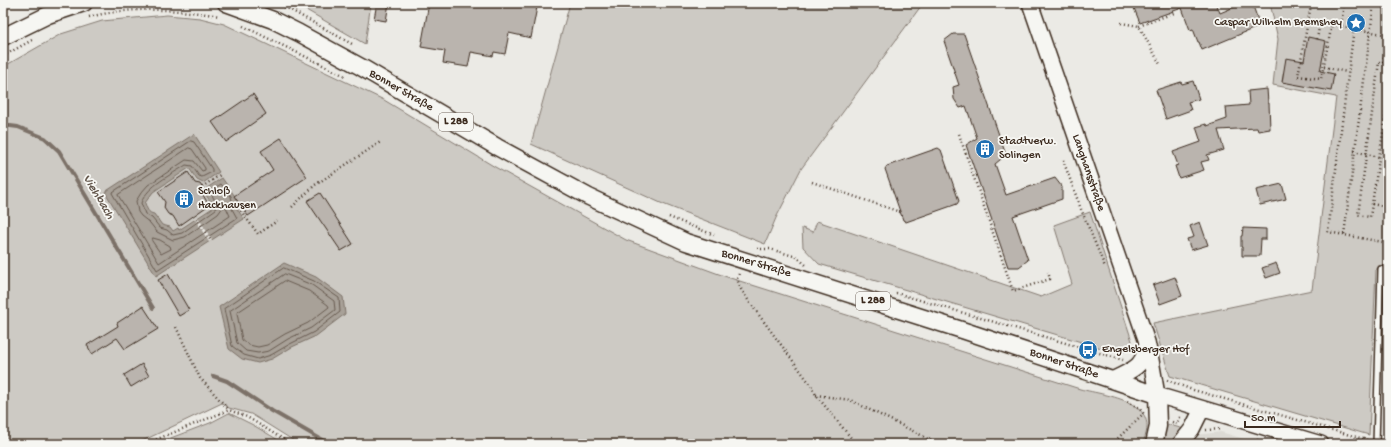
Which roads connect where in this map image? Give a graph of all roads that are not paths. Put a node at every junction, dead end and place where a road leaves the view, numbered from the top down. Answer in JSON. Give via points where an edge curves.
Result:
{"nodes":[{"id":1,"x":84,"y":3,"type":"edge"},
{"id":2,"x":226,"y":3,"type":"edge"},
{"id":3,"x":1030,"y":3,"type":"edge"},
{"id":4,"x":3,"y":37,"type":"edge"},
{"id":5,"x":1381,"y":269,"type":"dead end"},
{"id":6,"x":1147,"y":342,"type":"junction"},
{"id":7,"x":1112,"y":380,"type":"junction"},
{"id":8,"x":1157,"y":395,"type":"junction"},
{"id":9,"x":1202,"y":409,"type":"junction"},
{"id":10,"x":1376,"y":443,"type":"edge"},
{"id":11,"x":1154,"y":444,"type":"edge"},
{"id":12,"x":1180,"y":444,"type":"edge"},
{"id":13,"x":1320,"y":444,"type":"edge"}],
"edges":[{"from":1,"to":4,"type":"main road","via":[[48,15]]},
{"from":2,"to":7,"type":"main road","name":"Bonner Straße","number":"L 288","via":[[273,20],[299,33],[589,197],[686,242]]},
{"from":3,"to":6,"type":"street","name":"Langhansstraße"},
{"from":5,"to":10,"type":"lane"},
{"from":6,"to":7,"type":"street","via":[[1145,355],[1137,367]]},
{"from":6,"to":8,"type":"street","name":"Langhansstraße"},
{"from":7,"to":8,"type":"main road","name":"Bonner Straße","number":"L 288"},
{"from":8,"to":9,"type":"street","name":"Bonner Straße","number":"L 288"},
{"from":8,"to":11,"type":"main road","via":[[1158,426]]},
{"from":9,"to":12,"type":"street","via":[[1192,429]]},
{"from":9,"to":13,"type":"street","name":"Bonner Straße","number":"L 288"}]}
